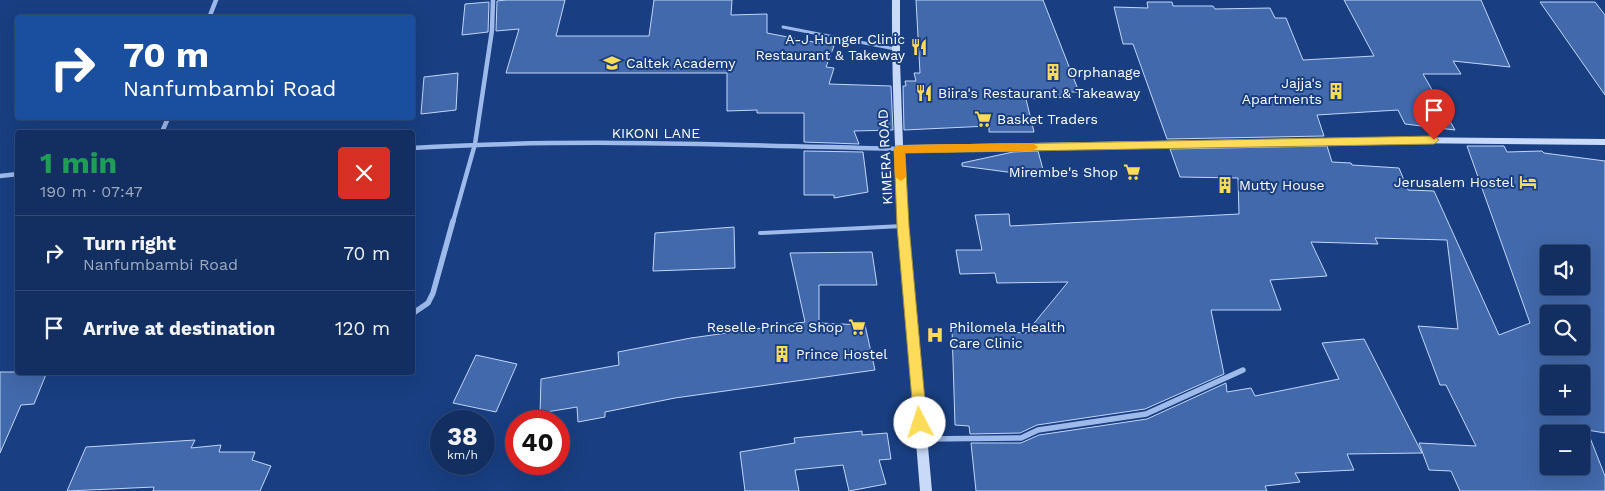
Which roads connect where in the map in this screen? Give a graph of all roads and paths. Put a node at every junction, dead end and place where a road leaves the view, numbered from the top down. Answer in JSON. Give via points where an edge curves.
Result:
{"nodes":[{"id":1,"x":216,"y":0,"type":"edge"},
{"id":2,"x":493,"y":0,"type":"edge"},
{"id":3,"x":896,"y":0,"type":"edge"},
{"id":4,"x":210,"y":15,"type":"edge"},
{"id":5,"x":783,"y":27,"type":"dead end"},
{"id":6,"x":895,"y":49,"type":"junction"},
{"id":7,"x":1605,"y":142,"type":"edge"},
{"id":8,"x":474,"y":144,"type":"junction"},
{"id":9,"x":415,"y":148,"type":"edge"},
{"id":10,"x":900,"y":149,"type":"junction"},
{"id":11,"x":15,"y":174,"type":"edge"},
{"id":12,"x":0,"y":176,"type":"edge"},
{"id":13,"x":903,"y":226,"type":"junction"},
{"id":14,"x":760,"y":233,"type":"dead end"},
{"id":15,"x":415,"y":312,"type":"edge"},
{"id":16,"x":1243,"y":370,"type":"dead end"},
{"id":17,"x":922,"y":439,"type":"junction"},
{"id":18,"x":926,"y":491,"type":"edge"}],
"edges":[{"from":1,"to":4,"type":"street"},
{"from":2,"to":8,"type":"street","via":[[492,30]]},
{"from":3,"to":6,"type":"street","name":"KIMERA ROAD"},
{"from":5,"to":6,"type":"lane"},
{"from":6,"to":10,"type":"street","name":"KIMERA ROAD"},
{"from":7,"to":10,"type":"street","via":[[1396,140]]},
{"from":8,"to":9,"type":"street","name":"KIKONI LANE"},
{"from":8,"to":10,"type":"street","name":"KIKONI LANE","via":[[792,145]]},
{"from":8,"to":15,"type":"street","via":[[433,293],[428,303]]},
{"from":10,"to":13,"type":"street","name":"KIMERA ROAD"},
{"from":11,"to":12,"type":"street"},
{"from":13,"to":14,"type":"lane"},
{"from":13,"to":17,"type":"street","name":"KIMERA ROAD"},
{"from":16,"to":17,"type":"street","via":[[1146,414],[1038,430],[1021,438]]},
{"from":17,"to":18,"type":"street","name":"KIMERA ROAD"}]}
